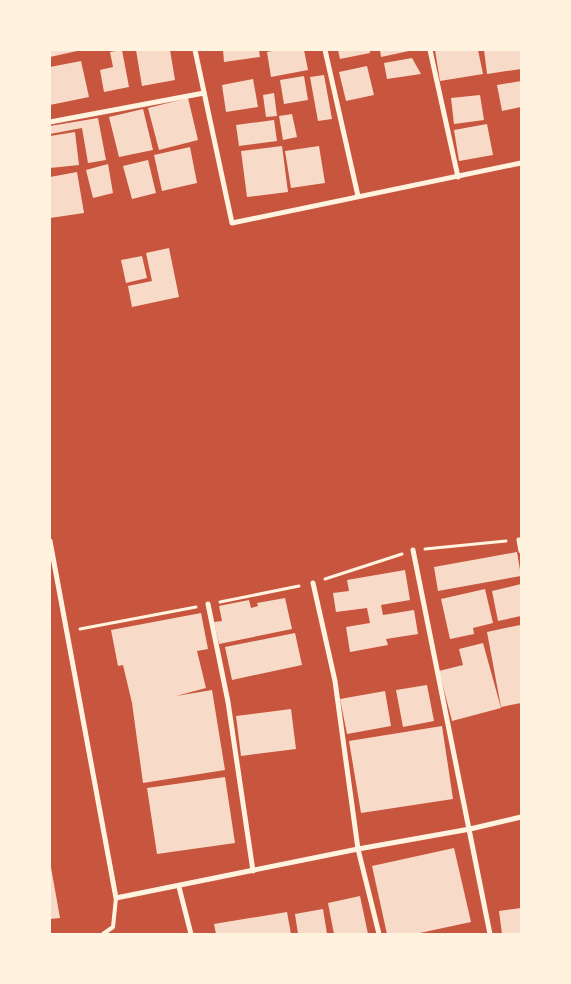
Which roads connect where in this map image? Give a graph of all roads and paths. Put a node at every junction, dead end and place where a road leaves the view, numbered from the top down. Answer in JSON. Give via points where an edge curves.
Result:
{"nodes":[{"id":1,"x":195,"y":50,"type":"edge"},
{"id":2,"x":325,"y":50,"type":"edge"},
{"id":3,"x":430,"y":50,"type":"edge"},
{"id":4,"x":204,"y":93,"type":"junction"},
{"id":5,"x":50,"y":122,"type":"edge"},
{"id":6,"x":521,"y":163,"type":"edge"},
{"id":7,"x":458,"y":177,"type":"junction"},
{"id":8,"x":358,"y":196,"type":"junction"},
{"id":9,"x":519,"y":540,"type":"joint"},
{"id":10,"x":50,"y":541,"type":"edge"},
{"id":11,"x":414,"y":550,"type":"junction"},
{"id":12,"x":521,"y":551,"type":"edge"},
{"id":13,"x":313,"y":583,"type":"junction"},
{"id":14,"x":208,"y":604,"type":"junction"},
{"id":15,"x":67,"y":631,"type":"junction"},
{"id":16,"x":521,"y":817,"type":"edge"},
{"id":17,"x":470,"y":829,"type":"junction"},
{"id":18,"x":358,"y":849,"type":"junction"},
{"id":19,"x":253,"y":871,"type":"junction"},
{"id":20,"x":179,"y":887,"type":"junction"},
{"id":21,"x":116,"y":898,"type":"junction"},
{"id":22,"x":113,"y":927,"type":"junction"},
{"id":23,"x":103,"y":934,"type":"edge"},
{"id":24,"x":114,"y":934,"type":"edge"},
{"id":25,"x":190,"y":934,"type":"edge"},
{"id":26,"x":379,"y":934,"type":"edge"},
{"id":27,"x":490,"y":934,"type":"edge"}],
"edges":[{"from":1,"to":4,"type":"street"},
{"from":2,"to":8,"type":"street"},
{"from":3,"to":7,"type":"street"},
{"from":4,"to":5,"type":"street"},
{"from":4,"to":8,"type":"street","via":[[232,223]]},
{"from":6,"to":7,"type":"street"},
{"from":7,"to":8,"type":"street"},
{"from":9,"to":11,"type":"path"},
{"from":9,"to":12,"type":"street"},
{"from":10,"to":15,"type":"street"},
{"from":11,"to":13,"type":"path"},
{"from":11,"to":17,"type":"street"},
{"from":13,"to":14,"type":"path"},
{"from":13,"to":18,"type":"street","via":[[335,681]]},
{"from":14,"to":15,"type":"path"},
{"from":14,"to":19,"type":"street","via":[[228,702]]},
{"from":15,"to":21,"type":"street"},
{"from":16,"to":17,"type":"street"},
{"from":17,"to":18,"type":"street"},
{"from":17,"to":27,"type":"street"},
{"from":18,"to":19,"type":"street"},
{"from":18,"to":26,"type":"street"},
{"from":19,"to":20,"type":"street"},
{"from":20,"to":21,"type":"street"},
{"from":20,"to":25,"type":"street"},
{"from":21,"to":22,"type":"lane"},
{"from":22,"to":23,"type":"lane"},
{"from":22,"to":24,"type":"lane"}]}
